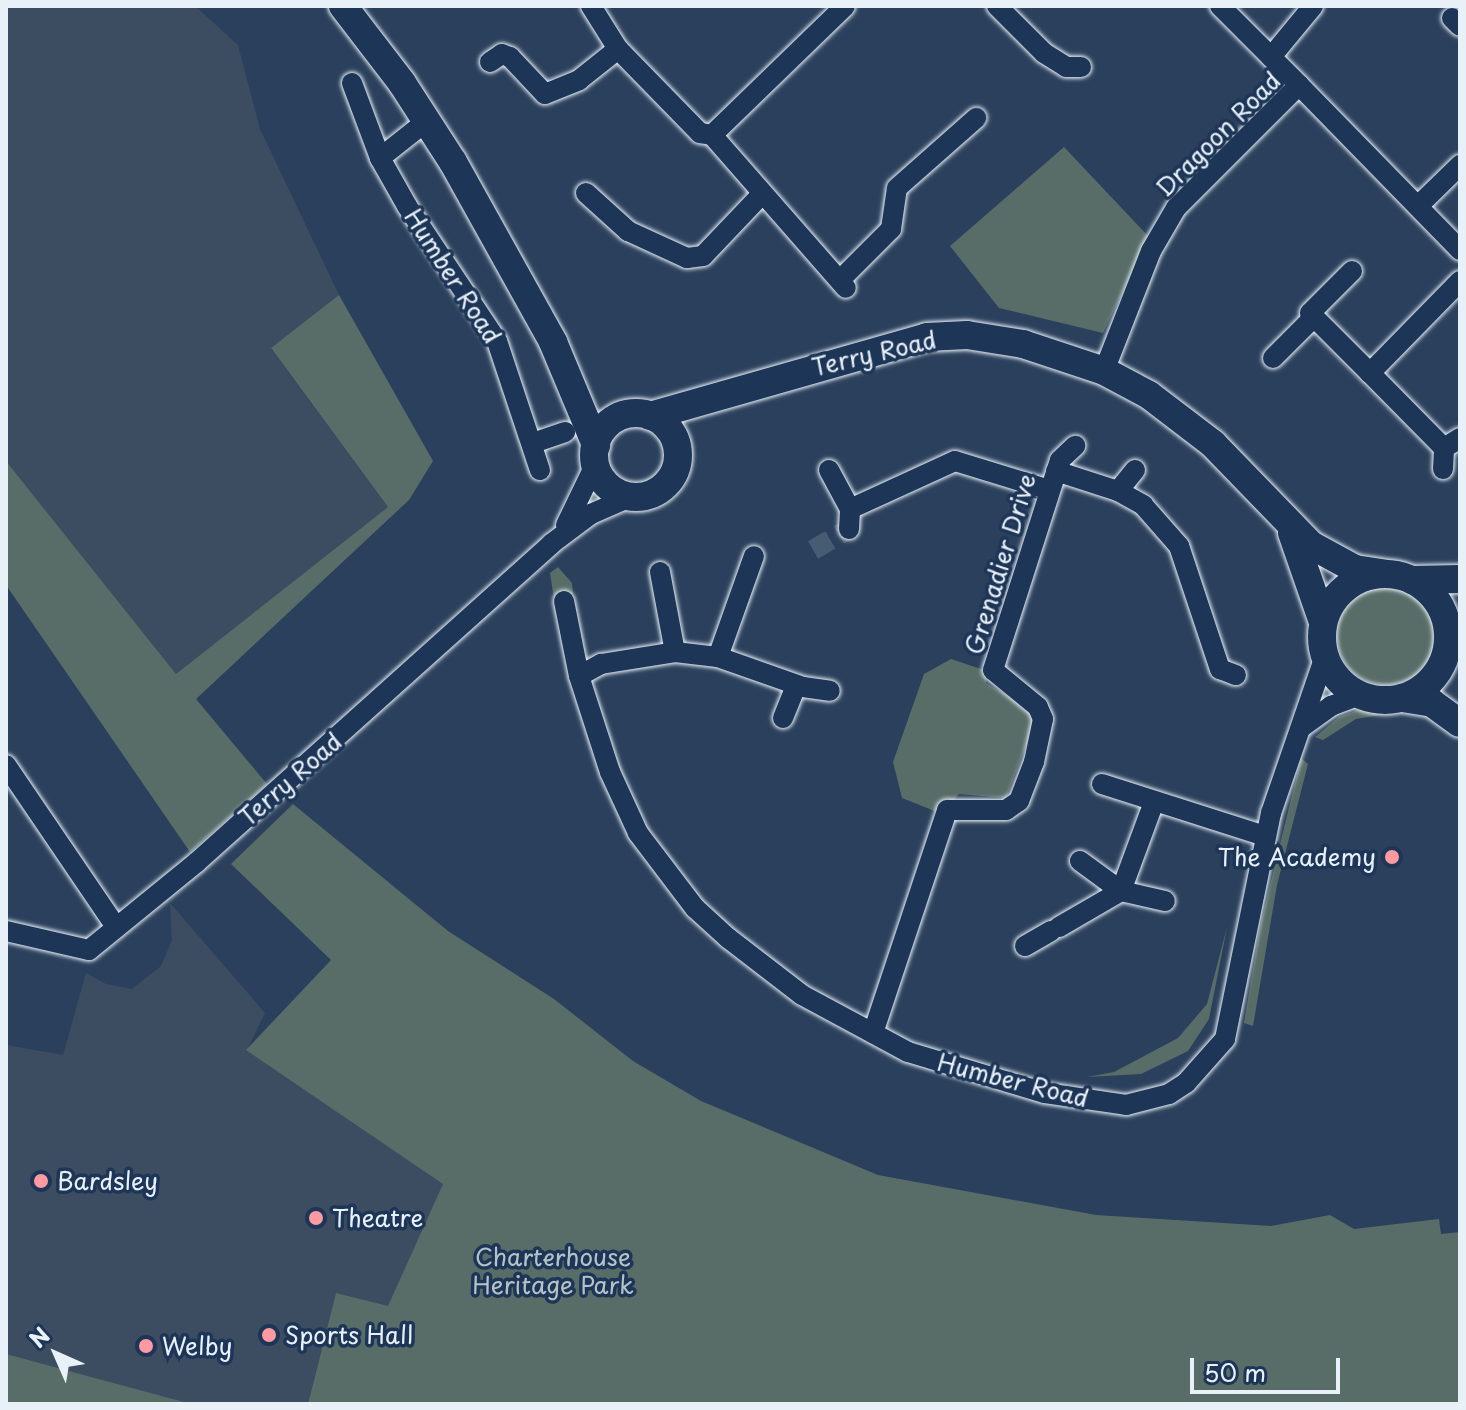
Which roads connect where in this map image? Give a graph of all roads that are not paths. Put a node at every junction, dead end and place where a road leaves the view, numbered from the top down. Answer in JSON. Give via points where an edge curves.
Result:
{"nodes":[{"id":1,"x":343,"y":6,"type":"edge"},
{"id":2,"x":591,"y":6,"type":"edge"},
{"id":3,"x":1220,"y":6,"type":"edge"},
{"id":4,"x":1313,"y":6,"type":"edge"},
{"id":5,"x":838,"y":8,"type":"edge"},
{"id":6,"x":1004,"y":8,"type":"edge"},
{"id":7,"x":618,"y":49,"type":"junction"},
{"id":8,"x":1271,"y":57,"type":"junction"},
{"id":9,"x":490,"y":62,"type":"dead end"},
{"id":10,"x":1081,"y":67,"type":"dead end"},
{"id":11,"x":352,"y":83,"type":"dead end"},
{"id":12,"x":1299,"y":85,"type":"junction"},
{"id":13,"x":976,"y":118,"type":"dead end"},
{"id":14,"x":428,"y":120,"type":"junction"},
{"id":15,"x":712,"y":135,"type":"junction"},
{"id":16,"x":380,"y":158,"type":"junction"},
{"id":17,"x":1460,"y":165,"type":"edge"},
{"id":18,"x":586,"y":193,"type":"dead end"},
{"id":19,"x":762,"y":194,"type":"junction"},
{"id":20,"x":1418,"y":206,"type":"junction"},
{"id":21,"x":1460,"y":250,"type":"edge"},
{"id":22,"x":1352,"y":271,"type":"dead end"},
{"id":23,"x":1460,"y":281,"type":"edge"},
{"id":24,"x":1313,"y":318,"type":"junction"},
{"id":25,"x":553,"y":342,"type":"junction"},
{"id":26,"x":1273,"y":358,"type":"dead end"},
{"id":27,"x":1104,"y":371,"type":"junction"},
{"id":28,"x":1370,"y":373,"type":"junction"},
{"id":29,"x":741,"y":393,"type":"junction"},
{"id":30,"x":639,"y":415,"type":"junction"},
{"id":31,"x":565,"y":432,"type":"dead end"},
{"id":32,"x":533,"y":443,"type":"junction"},
{"id":33,"x":1452,"y":443,"type":"edge"},
{"id":34,"x":1075,"y":446,"type":"dead end"},
{"id":35,"x":678,"y":451,"type":"junction"},
{"id":36,"x":596,"y":455,"type":"junction"},
{"id":37,"x":1443,"y":469,"type":"dead end"},
{"id":38,"x":540,"y":470,"type":"dead end"},
{"id":39,"x":829,"y":470,"type":"dead end"},
{"id":40,"x":1135,"y":470,"type":"dead end"},
{"id":41,"x":1053,"y":481,"type":"junction"},
{"id":42,"x":1118,"y":491,"type":"junction"},
{"id":43,"x":630,"y":497,"type":"junction"},
{"id":44,"x":1285,"y":521,"type":"junction"},
{"id":45,"x":551,"y":544,"type":"junction"},
{"id":46,"x":754,"y":556,"type":"dead end"},
{"id":47,"x":660,"y":572,"type":"dead end"},
{"id":48,"x":1398,"y":577,"type":"junction"},
{"id":49,"x":1460,"y":579,"type":"edge"},
{"id":50,"x":564,"y":601,"type":"dead end"},
{"id":51,"x":1323,"y":622,"type":"junction"},
{"id":52,"x":1452,"y":623,"type":"edge"},
{"id":53,"x":675,"y":652,"type":"junction"},
{"id":54,"x":1325,"y":656,"type":"junction"},
{"id":55,"x":718,"y":657,"type":"junction"},
{"id":56,"x":1236,"y":675,"type":"dead end"},
{"id":57,"x":579,"y":676,"type":"junction"},
{"id":58,"x":1460,"y":678,"type":"edge"},
{"id":59,"x":796,"y":685,"type":"junction"},
{"id":60,"x":830,"y":691,"type":"dead end"},
{"id":61,"x":1360,"y":695,"type":"junction"},
{"id":62,"x":1402,"y":698,"type":"junction"},
{"id":63,"x":783,"y":718,"type":"dead end"},
{"id":64,"x":1460,"y":723,"type":"edge"},
{"id":65,"x":1302,"y":727,"type":"junction"},
{"id":66,"x":6,"y":765,"type":"edge"},
{"id":67,"x":1102,"y":784,"type":"dead end"},
{"id":68,"x":1154,"y":802,"type":"junction"},
{"id":69,"x":1265,"y":836,"type":"junction"},
{"id":70,"x":1080,"y":861,"type":"dead end"},
{"id":71,"x":1121,"y":891,"type":"junction"},
{"id":72,"x":1165,"y":901,"type":"dead end"},
{"id":73,"x":116,"y":927,"type":"junction"},
{"id":74,"x":6,"y":931,"type":"edge"},
{"id":75,"x":1025,"y":946,"type":"dead end"},
{"id":76,"x":873,"y":1033,"type":"junction"}],
"edges":[{"from":1,"to":14,"type":"main road","name":"Humber Road"},
{"from":2,"to":7,"type":"street"},
{"from":3,"to":8,"type":"street"},
{"from":4,"to":8,"type":"street"},
{"from":5,"to":15,"type":"street"},
{"from":6,"to":10,"type":"street","via":[[1044,53],[1066,67]]},
{"from":7,"to":9,"type":"street","via":[[579,80],[545,94],[510,57],[502,54]]},
{"from":7,"to":15,"type":"street","via":[[700,133]]},
{"from":8,"to":12,"type":"street"},
{"from":11,"to":16,"type":"street","name":"Humber Road"},
{"from":12,"to":20,"type":"street","name":"Dragoon Road"},
{"from":12,"to":27,"type":"street","name":"Dragoon Road","via":[[1176,208],[1151,251]]},
{"from":13,"to":19,"type":"street","via":[[897,188],[891,229],[843,284]]},
{"from":14,"to":16,"type":"street"},
{"from":14,"to":25,"type":"main road","name":"Humber Road"},
{"from":15,"to":19,"type":"street"},
{"from":16,"to":32,"type":"street","name":"Humber Road","via":[[497,341]]},
{"from":17,"to":20,"type":"street"},
{"from":18,"to":19,"type":"street","via":[[628,231],[687,258],[703,256]]},
{"from":20,"to":21,"type":"street","name":"Dragoon Road"},
{"from":22,"to":24,"type":"street","via":[[1310,313]]},
{"from":23,"to":28,"type":"street"},
{"from":24,"to":26,"type":"street"},
{"from":24,"to":28,"type":"street"},
{"from":25,"to":30,"type":"main road","name":"Humber Road","via":[[603,400]]},
{"from":25,"to":36,"type":"main road","name":"Humber Road"},
{"from":27,"to":29,"type":"main road","name":"Terry Road","via":[[997,339],[927,337],[813,366]]},
{"from":27,"to":44,"type":"main road","name":"Terry Road","via":[[1199,432]]},
{"from":28,"to":33,"type":"street"},
{"from":29,"to":30,"type":"main road","name":"Terry Road"},
{"from":29,"to":35,"type":"main road","name":"Terry Road","via":[[703,420]]},
{"from":30,"to":35,"type":"main road","via":[[669,428]]},
{"from":30,"to":36,"type":"main road","via":[[609,423]]},
{"from":31,"to":32,"type":"street"},
{"from":32,"to":38,"type":"street","name":"Humber Road"},
{"from":33,"to":37,"type":"street"},
{"from":34,"to":41,"type":"street","name":"Grenadier Drive"},
{"from":35,"to":43,"type":"main road","via":[[667,484],[653,494]]},
{"from":36,"to":43,"type":"main road","via":[[606,484]]},
{"from":36,"to":45,"type":"street","name":"Terry Road","via":[[584,497]]},
{"from":39,"to":41,"type":"street","via":[[850,519],[955,461]]},
{"from":40,"to":42,"type":"street"},
{"from":41,"to":42,"type":"street"},
{"from":41,"to":76,"type":"street","name":"Grenadier Drive","via":[[993,670],[1038,707],[1043,719],[1034,762],[1019,801],[1006,810],[947,810]]},
{"from":42,"to":56,"type":"street","via":[[1143,505],[1179,546],[1220,669]]},
{"from":43,"to":45,"type":"street","name":"Terry Road","via":[[591,514]]},
{"from":44,"to":48,"type":"main road","name":"Terry Road","via":[[1334,560]]},
{"from":44,"to":51,"type":"main road","name":"Terry Road","via":[[1301,550]]},
{"from":45,"to":73,"type":"street","name":"Terry Road","via":[[347,729]]},
{"from":46,"to":55,"type":"street"},
{"from":47,"to":53,"type":"street"},
{"from":48,"to":49,"type":"main road"},
{"from":48,"to":51,"type":"main road","via":[[1353,582],[1336,597]]},
{"from":48,"to":52,"type":"main road","via":[[1437,599]]},
{"from":50,"to":57,"type":"street","name":"Humber Road"},
{"from":51,"to":54,"type":"main road"},
{"from":52,"to":58,"type":"main road"},
{"from":52,"to":62,"type":"main road","via":[[1432,679]]},
{"from":53,"to":55,"type":"street"},
{"from":53,"to":57,"type":"street","via":[[601,664]]},
{"from":54,"to":61,"type":"main road","via":[[1335,676]]},
{"from":54,"to":65,"type":"street","name":"Humber Road"},
{"from":55,"to":59,"type":"street"},
{"from":57,"to":76,"type":"street","name":"Humber Road","via":[[610,772],[638,833],[695,908],[802,995]]},
{"from":59,"to":60,"type":"street"},
{"from":59,"to":63,"type":"street"},
{"from":61,"to":62,"type":"main road"},
{"from":61,"to":65,"type":"street","via":[[1331,706]]},
{"from":62,"to":64,"type":"main road","via":[[1432,703]]},
{"from":65,"to":69,"type":"street","name":"Humber Road"},
{"from":66,"to":73,"type":"street"},
{"from":67,"to":68,"type":"street"},
{"from":68,"to":69,"type":"street"},
{"from":68,"to":71,"type":"street"},
{"from":69,"to":76,"type":"street","name":"Humber Road","via":[[1229,1028],[1209,1063],[1169,1094],[1126,1105],[1059,1097],[966,1074]]},
{"from":70,"to":71,"type":"street"},
{"from":71,"to":72,"type":"street"},
{"from":71,"to":75,"type":"street"},
{"from":73,"to":74,"type":"street","name":"Terry Road","via":[[80,952]]}]}
